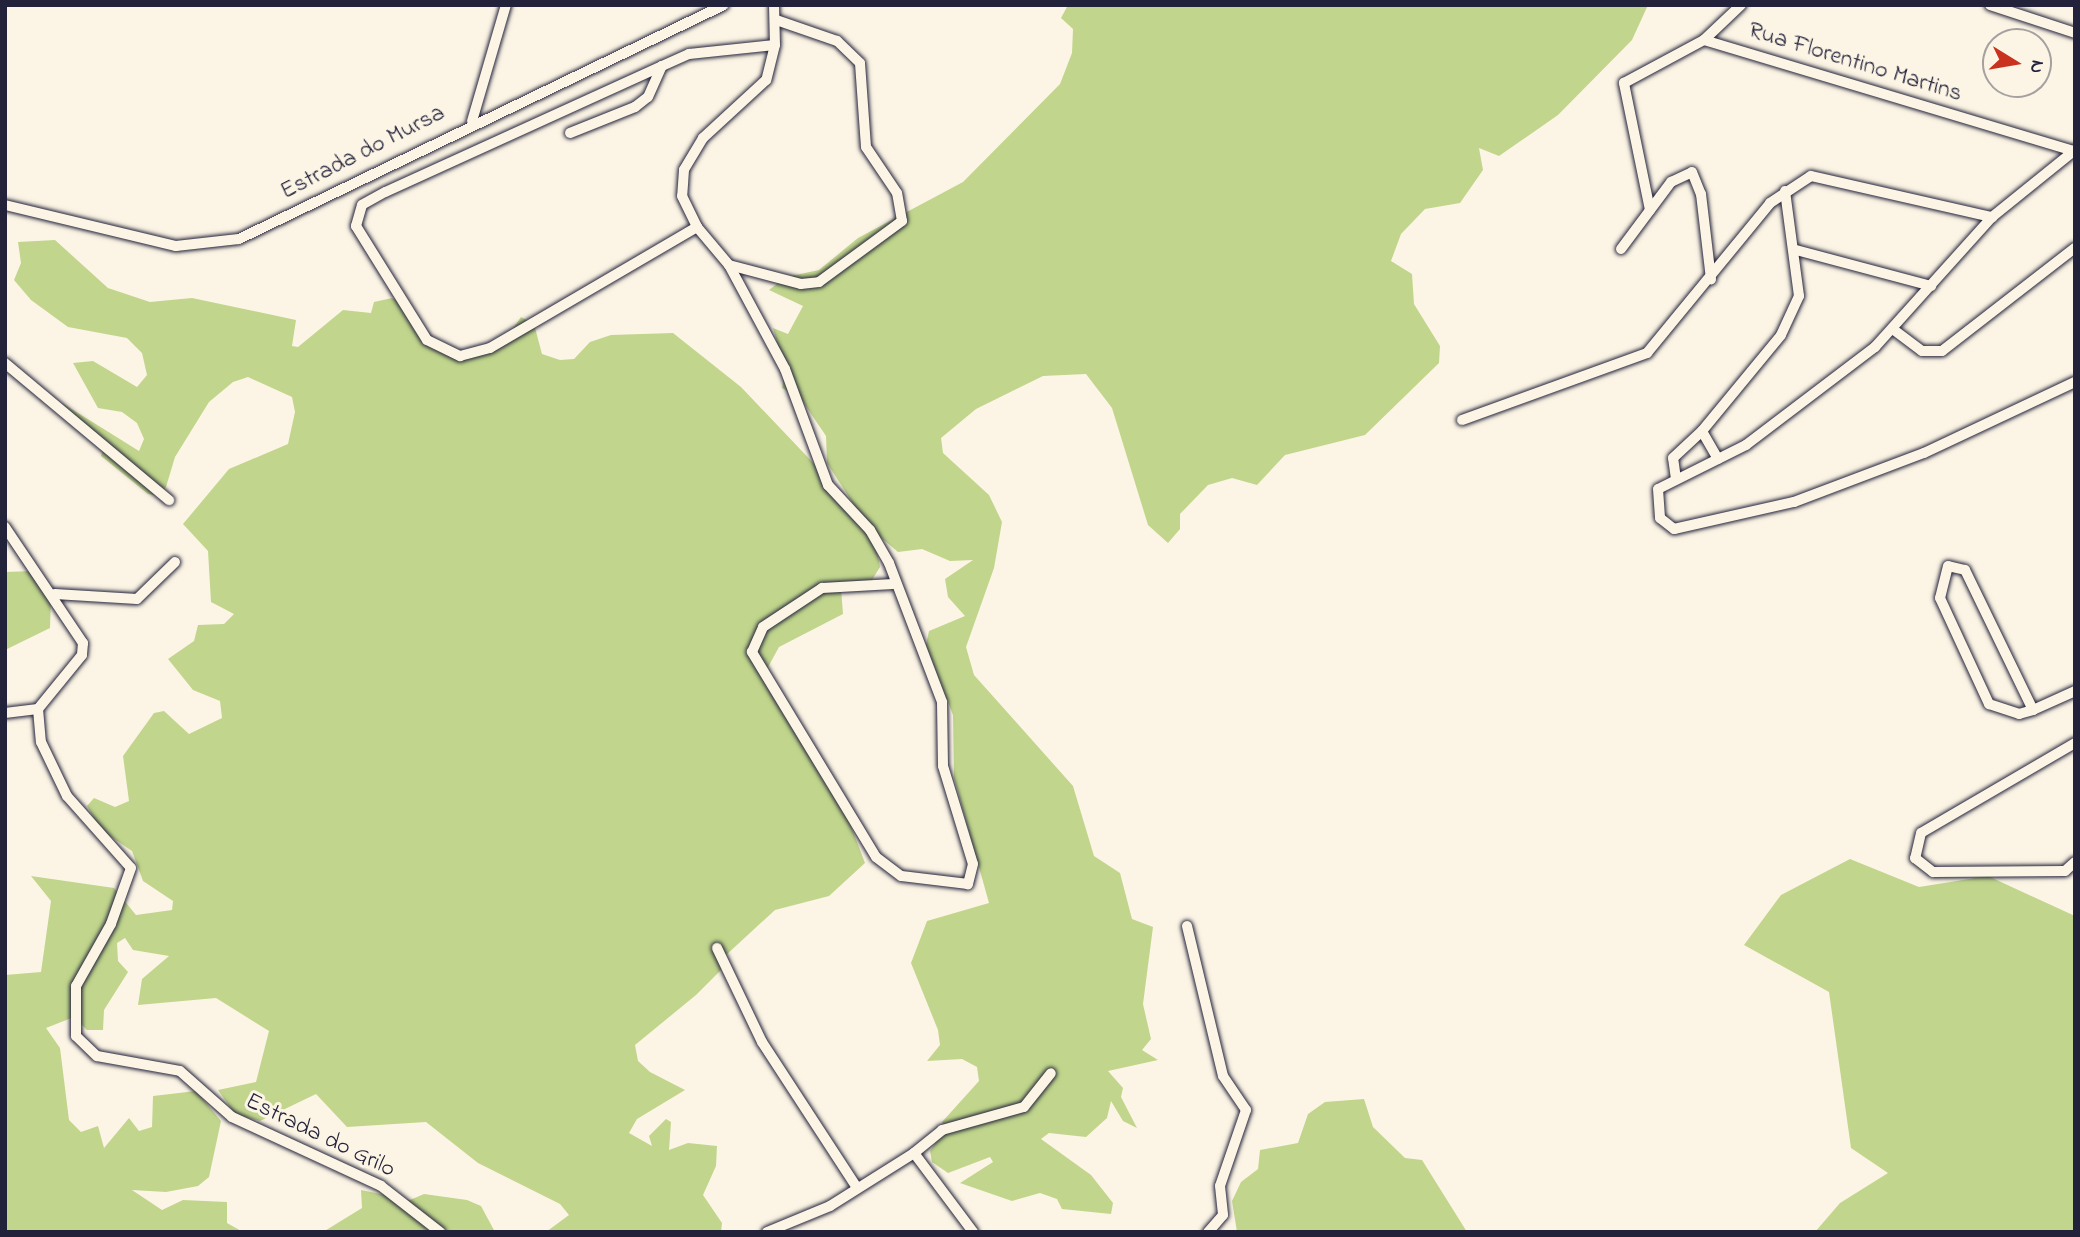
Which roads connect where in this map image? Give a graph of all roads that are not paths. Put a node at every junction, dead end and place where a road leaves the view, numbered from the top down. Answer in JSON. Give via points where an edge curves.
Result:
{"nodes":[{"id":1,"x":506,"y":5,"type":"edge"},
{"id":2,"x":724,"y":5,"type":"edge"},
{"id":3,"x":774,"y":5,"type":"edge"},
{"id":4,"x":1741,"y":5,"type":"edge"},
{"id":5,"x":1990,"y":5,"type":"edge"},
{"id":6,"x":2012,"y":9,"type":"edge"},
{"id":7,"x":776,"y":20,"type":"junction"},
{"id":8,"x":2075,"y":33,"type":"edge"},
{"id":9,"x":1703,"y":40,"type":"junction"},
{"id":10,"x":775,"y":45,"type":"junction"},
{"id":11,"x":662,"y":66,"type":"junction"},
{"id":12,"x":472,"y":121,"type":"junction"},
{"id":13,"x":570,"y":133,"type":"dead end"},
{"id":14,"x":2075,"y":150,"type":"edge"},
{"id":15,"x":1785,"y":191,"type":"junction"},
{"id":16,"x":5,"y":205,"type":"edge"},
{"id":17,"x":1650,"y":209,"type":"junction"},
{"id":18,"x":1992,"y":217,"type":"junction"},
{"id":19,"x":697,"y":227,"type":"junction"},
{"id":20,"x":2075,"y":248,"type":"edge"},
{"id":21,"x":1621,"y":249,"type":"dead end"},
{"id":22,"x":1796,"y":250,"type":"junction"},
{"id":23,"x":729,"y":265,"type":"junction"},
{"id":24,"x":1711,"y":279,"type":"junction"},
{"id":25,"x":1931,"y":286,"type":"junction"},
{"id":26,"x":1894,"y":330,"type":"junction"},
{"id":27,"x":5,"y":363,"type":"edge"},
{"id":28,"x":2075,"y":383,"type":"edge"},
{"id":29,"x":1462,"y":420,"type":"dead end"},
{"id":30,"x":1702,"y":431,"type":"junction"},
{"id":31,"x":1718,"y":459,"type":"junction"},
{"id":32,"x":1676,"y":479,"type":"junction"},
{"id":33,"x":169,"y":500,"type":"dead end"},
{"id":34,"x":5,"y":527,"type":"edge"},
{"id":35,"x":175,"y":562,"type":"dead end"},
{"id":36,"x":893,"y":584,"type":"junction"},
{"id":37,"x":55,"y":594,"type":"junction"},
{"id":38,"x":2075,"y":691,"type":"edge"},
{"id":39,"x":38,"y":709,"type":"junction"},
{"id":40,"x":2033,"y":710,"type":"junction"},
{"id":41,"x":5,"y":713,"type":"edge"},
{"id":42,"x":2075,"y":743,"type":"edge"},
{"id":43,"x":2075,"y":862,"type":"edge"},
{"id":44,"x":1187,"y":926,"type":"dead end"},
{"id":45,"x":717,"y":948,"type":"dead end"},
{"id":46,"x":1051,"y":1073,"type":"dead end"},
{"id":47,"x":914,"y":1153,"type":"junction"},
{"id":48,"x":857,"y":1188,"type":"junction"},
{"id":49,"x":440,"y":1232,"type":"edge"},
{"id":50,"x":767,"y":1232,"type":"edge"},
{"id":51,"x":973,"y":1232,"type":"edge"},
{"id":52,"x":1208,"y":1232,"type":"edge"}],
"edges":[{"from":1,"to":12,"type":"street"},
{"from":2,"to":12,"type":"street","name":"Estrada do Mursa"},
{"from":3,"to":7,"type":"street"},
{"from":4,"to":9,"type":"street"},
{"from":5,"to":6,"type":"street"},
{"from":6,"to":8,"type":"street"},
{"from":7,"to":10,"type":"street"},
{"from":7,"to":23,"type":"street","via":[[837,41],[860,63],[866,147],[897,193],[902,221],[819,282],[801,284]]},
{"from":9,"to":14,"type":"street","name":"Rua Florentino Martins"},
{"from":9,"to":17,"type":"street","via":[[1624,83],[1622,100]]},
{"from":10,"to":11,"type":"street","via":[[719,47]]},
{"from":10,"to":19,"type":"street","via":[[757,93],[703,138],[684,170],[682,195]]},
{"from":11,"to":13,"type":"street","via":[[648,97],[635,107]]},
{"from":11,"to":19,"type":"street","via":[[385,192],[362,205],[356,226],[427,340],[460,356],[489,348]]},
{"from":12,"to":16,"type":"street","name":"Estrada do Mursa","via":[[261,229],[209,247],[138,239]]},
{"from":14,"to":18,"type":"street"},
{"from":15,"to":18,"type":"street","via":[[1824,176]]},
{"from":15,"to":22,"type":"street"},
{"from":15,"to":24,"type":"street"},
{"from":17,"to":21,"type":"street"},
{"from":17,"to":24,"type":"street","via":[[1680,173],[1692,172],[1702,194]]},
{"from":18,"to":25,"type":"street"},
{"from":19,"to":23,"type":"street"},
{"from":20,"to":26,"type":"street","via":[[1942,351],[1922,351]]},
{"from":22,"to":25,"type":"street"},
{"from":22,"to":30,"type":"street","via":[[1799,296],[1788,325]]},
{"from":23,"to":36,"type":"street","via":[[800,403],[828,485],[875,539]]},
{"from":24,"to":29,"type":"street","via":[[1647,353]]},
{"from":25,"to":26,"type":"street"},
{"from":26,"to":31,"type":"street","via":[[1769,429]]},
{"from":27,"to":33,"type":"street"},
{"from":28,"to":32,"type":"street","via":[[1794,502],[1674,529],[1663,525],[1656,495]]},
{"from":30,"to":31,"type":"street"},
{"from":30,"to":32,"type":"street","via":[[1673,458]]},
{"from":31,"to":32,"type":"street"},
{"from":34,"to":37,"type":"street"},
{"from":35,"to":37,"type":"street","via":[[137,599]]},
{"from":36,"to":36,"type":"street","via":[[942,702],[943,766],[973,864],[968,884],[901,876],[876,858],[752,652],[763,627],[822,588]]},
{"from":37,"to":39,"type":"street","via":[[83,649]]},
{"from":38,"to":40,"type":"street"},
{"from":39,"to":41,"type":"street"},
{"from":39,"to":49,"type":"street","name":"Estrada do Grilo","via":[[41,743],[67,796],[131,868],[111,924],[76,986],[72,1017],[86,1049],[180,1071],[232,1117],[381,1186]]},
{"from":40,"to":40,"type":"street","via":[[2005,713],[1989,704],[1940,598],[1948,566],[1965,570]]},
{"from":42,"to":43,"type":"street","via":[[1921,833],[1915,858],[1933,872],[2065,871]]},
{"from":44,"to":52,"type":"street","via":[[1223,1076],[1246,1110],[1220,1186],[1223,1216]]},
{"from":45,"to":48,"type":"street","via":[[762,1042]]},
{"from":46,"to":47,"type":"street","via":[[1024,1107],[942,1130]]},
{"from":47,"to":48,"type":"street"},
{"from":47,"to":51,"type":"street"},
{"from":48,"to":50,"type":"street"}]}
